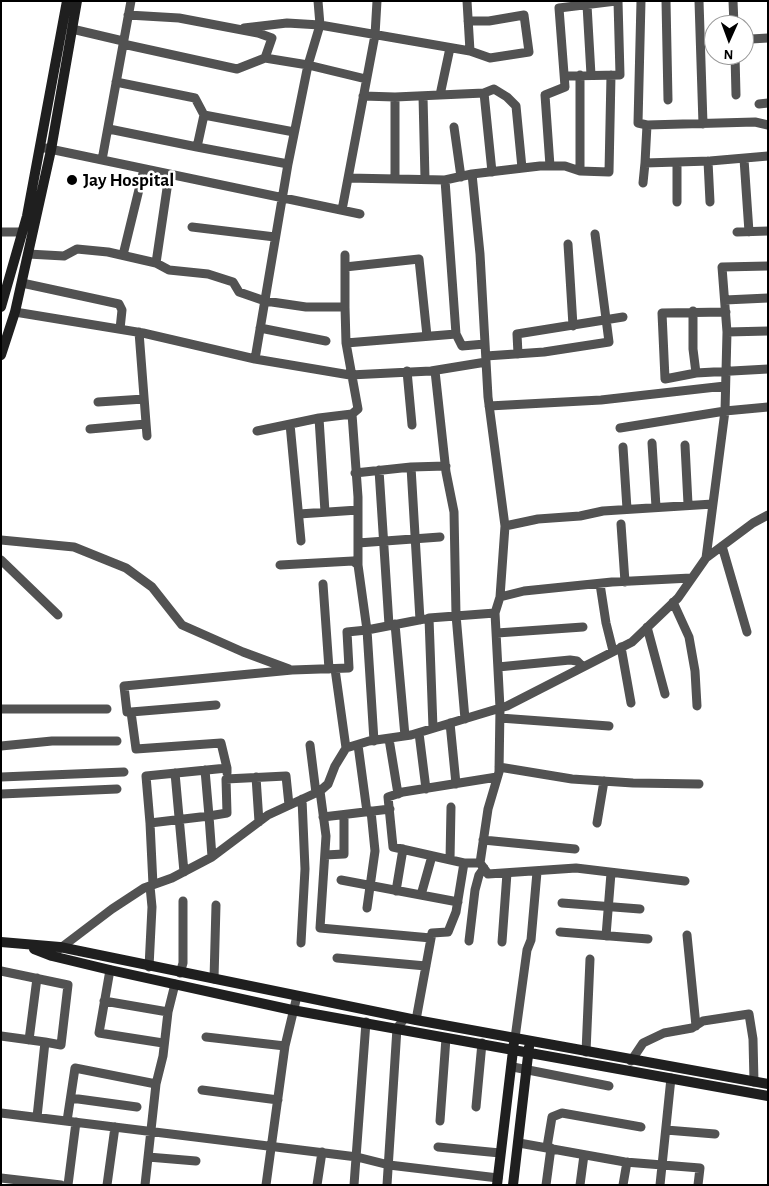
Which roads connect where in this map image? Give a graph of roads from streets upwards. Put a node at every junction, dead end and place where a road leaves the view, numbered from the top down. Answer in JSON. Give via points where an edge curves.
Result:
{"nodes":[{"id":1,"x":67,"y":1,"type":"edge"},
{"id":2,"x":77,"y":1,"type":"edge"},
{"id":3,"x":130,"y":1,"type":"edge"},
{"id":4,"x":318,"y":1,"type":"edge"},
{"id":5,"x":377,"y":1,"type":"edge"},
{"id":6,"x":467,"y":1,"type":"edge"},
{"id":7,"x":617,"y":1,"type":"edge"},
{"id":8,"x":641,"y":1,"type":"edge"},
{"id":9,"x":666,"y":1,"type":"edge"},
{"id":10,"x":699,"y":1,"type":"edge"},
{"id":11,"x":733,"y":1,"type":"edge"},
{"id":12,"x":587,"y":5,"type":"junction"},
{"id":13,"x":128,"y":15,"type":"junction"},
{"id":14,"x":734,"y":15,"type":"edge"},
{"id":15,"x":468,"y":21,"type":"junction"},
{"id":16,"x":320,"y":25,"type":"junction"},
{"id":17,"x":236,"y":28,"type":"junction"},
{"id":18,"x":72,"y":29,"type":"junction"},
{"id":19,"x":374,"y":35,"type":"junction"},
{"id":20,"x":768,"y":38,"type":"edge"},
{"id":21,"x":754,"y":39,"type":"edge"},
{"id":22,"x":123,"y":42,"type":"junction"},
{"id":23,"x":450,"y":48,"type":"junction"},
{"id":24,"x":470,"y":51,"type":"junction"},
{"id":25,"x":266,"y":58,"type":"junction"},
{"id":26,"x":308,"y":65,"type":"junction"},
{"id":27,"x":735,"y":65,"type":"edge"},
{"id":28,"x":580,"y":75,"type":"junction"},
{"id":29,"x":592,"y":75,"type":"junction"},
{"id":30,"x":611,"y":75,"type":"junction"},
{"id":31,"x":565,"y":76,"type":"junction"},
{"id":32,"x":366,"y":79,"type":"junction"},
{"id":33,"x":116,"y":82,"type":"junction"},
{"id":34,"x":484,"y":93,"type":"junction"},
{"id":35,"x":440,"y":95,"type":"junction"},
{"id":36,"x":736,"y":95,"type":"dead end"},
{"id":37,"x":363,"y":96,"type":"junction"},
{"id":38,"x":423,"y":96,"type":"junction"},
{"id":39,"x":395,"y":97,"type":"junction"},
{"id":40,"x":668,"y":100,"type":"dead end"},
{"id":41,"x":204,"y":115,"type":"junction"},
{"id":42,"x":703,"y":124,"type":"junction"},
{"id":43,"x":647,"y":125,"type":"junction"},
{"id":44,"x":768,"y":125,"type":"edge"},
{"id":45,"x":454,"y":126,"type":"dead end"},
{"id":46,"x":109,"y":129,"type":"junction"},
{"id":47,"x":294,"y":132,"type":"junction"},
{"id":48,"x":196,"y":147,"type":"junction"},
{"id":49,"x":46,"y":149,"type":"junction"},
{"id":50,"x":768,"y":156,"type":"edge"},
{"id":51,"x":744,"y":158,"type":"junction"},
{"id":52,"x":102,"y":160,"type":"junction"},
{"id":53,"x":708,"y":162,"type":"junction"},
{"id":54,"x":645,"y":163,"type":"junction"},
{"id":55,"x":678,"y":163,"type":"junction"},
{"id":56,"x":288,"y":164,"type":"junction"},
{"id":57,"x":550,"y":166,"type":"junction"},
{"id":58,"x":522,"y":168,"type":"junction"},
{"id":59,"x":144,"y":169,"type":"junction"},
{"id":60,"x":580,"y":171,"type":"junction"},
{"id":61,"x":492,"y":172,"type":"junction"},
{"id":62,"x":169,"y":174,"type":"junction"},
{"id":63,"x":472,"y":174,"type":"junction"},
{"id":64,"x":461,"y":176,"type":"junction"},
{"id":65,"x":348,"y":178,"type":"junction"},
{"id":66,"x":396,"y":179,"type":"junction"},
{"id":67,"x":425,"y":180,"type":"junction"},
{"id":68,"x":445,"y":180,"type":"junction"},
{"id":69,"x":643,"y":183,"type":"dead end"},
{"id":70,"x":282,"y":199,"type":"junction"},
{"id":71,"x":677,"y":202,"type":"dead end"},
{"id":72,"x":710,"y":202,"type":"dead end"},
{"id":73,"x":342,"y":210,"type":"junction"},
{"id":74,"x":360,"y":214,"type":"dead end"},
{"id":75,"x":192,"y":227,"type":"dead end"},
{"id":76,"x":768,"y":231,"type":"edge"},
{"id":77,"x":1,"y":232,"type":"edge"},
{"id":78,"x":22,"y":232,"type":"junction"},
{"id":79,"x":737,"y":232,"type":"dead end"},
{"id":80,"x":749,"y":232,"type":"junction"},
{"id":81,"x":595,"y":234,"type":"dead end"},
{"id":82,"x":275,"y":237,"type":"junction"},
{"id":83,"x":568,"y":244,"type":"dead end"},
{"id":84,"x":28,"y":254,"type":"junction"},
{"id":85,"x":345,"y":255,"type":"dead end"},
{"id":86,"x":123,"y":256,"type":"junction"},
{"id":87,"x":156,"y":263,"type":"junction"},
{"id":88,"x":768,"y":266,"type":"edge"},
{"id":89,"x":345,"y":267,"type":"junction"},
{"id":90,"x":22,"y":283,"type":"junction"},
{"id":91,"x":768,"y":298,"type":"edge"},
{"id":92,"x":725,"y":300,"type":"junction"},
{"id":93,"x":265,"y":301,"type":"junction"},
{"id":94,"x":1,"y":307,"type":"edge"},
{"id":95,"x":345,"y":307,"type":"junction"},
{"id":96,"x":15,"y":312,"type":"junction"},
{"id":97,"x":693,"y":312,"type":"junction"},
{"id":98,"x":726,"y":312,"type":"junction"},
{"id":99,"x":623,"y":317,"type":"dead end"},
{"id":100,"x":606,"y":320,"type":"junction"},
{"id":101,"x":573,"y":326,"type":"junction"},
{"id":102,"x":260,"y":328,"type":"junction"},
{"id":103,"x":120,"y":329,"type":"junction"},
{"id":104,"x":768,"y":331,"type":"edge"},
{"id":105,"x":139,"y":332,"type":"junction"},
{"id":106,"x":728,"y":332,"type":"junction"},
{"id":107,"x":456,"y":334,"type":"junction"},
{"id":108,"x":427,"y":336,"type":"junction"},
{"id":109,"x":326,"y":342,"type":"dead end"},
{"id":110,"x":346,"y":343,"type":"junction"},
{"id":111,"x":485,"y":344,"type":"junction"},
{"id":112,"x":518,"y":354,"type":"junction"},
{"id":113,"x":1,"y":355,"type":"edge"},
{"id":114,"x":255,"y":359,"type":"junction"},
{"id":115,"x":486,"y":359,"type":"junction"},
{"id":116,"x":768,"y":369,"type":"edge"},
{"id":117,"x":435,"y":370,"type":"junction"},
{"id":118,"x":725,"y":370,"type":"junction"},
{"id":119,"x":407,"y":371,"type":"junction"},
{"id":120,"x":696,"y":373,"type":"junction"},
{"id":121,"x":350,"y":374,"type":"junction"},
{"id":122,"x":725,"y":386,"type":"junction"},
{"id":123,"x":144,"y":399,"type":"junction"},
{"id":124,"x":98,"y":402,"type":"dead end"},
{"id":125,"x":489,"y":406,"type":"junction"},
{"id":126,"x":768,"y":407,"type":"edge"},
{"id":127,"x":725,"y":411,"type":"junction"},
{"id":128,"x":352,"y":414,"type":"junction"},
{"id":129,"x":318,"y":418,"type":"junction"},
{"id":130,"x":146,"y":424,"type":"junction"},
{"id":131,"x":290,"y":424,"type":"junction"},
{"id":132,"x":412,"y":425,"type":"dead end"},
{"id":133,"x":620,"y":428,"type":"dead end"},
{"id":134,"x":90,"y":429,"type":"dead end"},
{"id":135,"x":257,"y":431,"type":"dead end"},
{"id":136,"x":147,"y":436,"type":"dead end"},
{"id":137,"x":652,"y":443,"type":"dead end"},
{"id":138,"x":685,"y":445,"type":"dead end"},
{"id":139,"x":623,"y":446,"type":"dead end"},
{"id":140,"x":446,"y":466,"type":"junction"},
{"id":141,"x":411,"y":467,"type":"junction"},
{"id":142,"x":378,"y":470,"type":"junction"},
{"id":143,"x":355,"y":473,"type":"junction"},
{"id":144,"x":688,"y":504,"type":"junction"},
{"id":145,"x":713,"y":504,"type":"junction"},
{"id":146,"x":656,"y":507,"type":"junction"},
{"id":147,"x":627,"y":509,"type":"junction"},
{"id":148,"x":358,"y":510,"type":"junction"},
{"id":149,"x":324,"y":512,"type":"junction"},
{"id":150,"x":299,"y":514,"type":"junction"},
{"id":151,"x":768,"y":515,"type":"edge"},
{"id":152,"x":621,"y":524,"type":"dead end"},
{"id":153,"x":505,"y":526,"type":"junction"},
{"id":154,"x":440,"y":537,"type":"dead end"},
{"id":155,"x":416,"y":538,"type":"junction"},
{"id":156,"x":1,"y":540,"type":"edge"},
{"id":157,"x":385,"y":540,"type":"junction"},
{"id":158,"x":301,"y":542,"type":"dead end"},
{"id":159,"x":358,"y":543,"type":"junction"},
{"id":160,"x":722,"y":546,"type":"junction"},
{"id":161,"x":706,"y":558,"type":"junction"},
{"id":162,"x":1,"y":560,"type":"edge"},
{"id":163,"x":280,"y":565,"type":"dead end"},
{"id":164,"x":358,"y":565,"type":"junction"},
{"id":165,"x":692,"y":578,"type":"junction"},
{"id":166,"x":625,"y":582,"type":"junction"},
{"id":167,"x":323,"y":584,"type":"dead end"},
{"id":168,"x":600,"y":584,"type":"junction"},
{"id":169,"x":500,"y":597,"type":"junction"},
{"id":170,"x":673,"y":602,"type":"junction"},
{"id":171,"x":495,"y":613,"type":"junction"},
{"id":172,"x":58,"y":615,"type":"dead end"},
{"id":173,"x":456,"y":615,"type":"junction"},
{"id":174,"x":425,"y":619,"type":"junction"},
{"id":175,"x":392,"y":625,"type":"junction"},
{"id":176,"x":583,"y":627,"type":"dead end"},
{"id":177,"x":647,"y":627,"type":"junction"},
{"id":178,"x":367,"y":630,"type":"junction"},
{"id":179,"x":748,"y":632,"type":"dead end"},
{"id":180,"x":497,"y":633,"type":"junction"},
{"id":181,"x":617,"y":649,"type":"junction"},
{"id":182,"x":498,"y":666,"type":"junction"},
{"id":183,"x":583,"y":667,"type":"junction"},
{"id":184,"x":332,"y":669,"type":"junction"},
{"id":185,"x":292,"y":670,"type":"junction"},
{"id":186,"x":665,"y":694,"type":"dead end"},
{"id":187,"x":631,"y":703,"type":"dead end"},
{"id":188,"x":216,"y":705,"type":"dead end"},
{"id":189,"x":697,"y":706,"type":"dead end"},
{"id":190,"x":500,"y":708,"type":"junction"},
{"id":191,"x":107,"y":709,"type":"dead end"},
{"id":192,"x":1,"y":710,"type":"edge"},
{"id":193,"x":131,"y":712,"type":"junction"},
{"id":194,"x":500,"y":718,"type":"junction"},
{"id":195,"x":465,"y":719,"type":"junction"},
{"id":196,"x":450,"y":723,"type":"junction"},
{"id":197,"x":609,"y":726,"type":"dead end"},
{"id":198,"x":433,"y":728,"type":"junction"},
{"id":199,"x":419,"y":733,"type":"junction"},
{"id":200,"x":405,"y":736,"type":"junction"},
{"id":201,"x":389,"y":739,"type":"junction"},
{"id":202,"x":116,"y":740,"type":"dead end"},
{"id":203,"x":374,"y":741,"type":"junction"},
{"id":204,"x":310,"y":745,"type":"dead end"},
{"id":205,"x":358,"y":745,"type":"junction"},
{"id":206,"x":1,"y":746,"type":"edge"},
{"id":207,"x":346,"y":748,"type":"junction"},
{"id":208,"x":499,"y":767,"type":"junction"},
{"id":209,"x":227,"y":768,"type":"junction"},
{"id":210,"x":205,"y":770,"type":"junction"},
{"id":211,"x":124,"y":772,"type":"dead end"},
{"id":212,"x":175,"y":773,"type":"junction"},
{"id":213,"x":1,"y":776,"type":"edge"},
{"id":214,"x":256,"y":777,"type":"junction"},
{"id":215,"x":497,"y":777,"type":"junction"},
{"id":216,"x":226,"y":779,"type":"junction"},
{"id":217,"x":604,"y":781,"type":"junction"},
{"id":218,"x":456,"y":784,"type":"junction"},
{"id":219,"x":699,"y":784,"type":"dead end"},
{"id":220,"x":117,"y":789,"type":"dead end"},
{"id":221,"x":426,"y":789,"type":"junction"},
{"id":222,"x":318,"y":792,"type":"junction"},
{"id":223,"x":1,"y":794,"type":"edge"},
{"id":224,"x":398,"y":794,"type":"junction"},
{"id":225,"x":302,"y":799,"type":"junction"},
{"id":226,"x":289,"y":805,"type":"junction"},
{"id":227,"x":451,"y":807,"type":"dead end"},
{"id":228,"x":390,"y":809,"type":"junction"},
{"id":229,"x":369,"y":812,"type":"junction"},
{"id":230,"x":344,"y":815,"type":"junction"},
{"id":231,"x":210,"y":816,"type":"junction"},
{"id":232,"x":324,"y":817,"type":"junction"},
{"id":233,"x":179,"y":820,"type":"junction"},
{"id":234,"x":259,"y":822,"type":"junction"},
{"id":235,"x":150,"y":823,"type":"junction"},
{"id":236,"x":597,"y":823,"type":"dead end"},
{"id":237,"x":483,"y":840,"type":"junction"},
{"id":238,"x":402,"y":849,"type":"junction"},
{"id":239,"x":575,"y":849,"type":"dead end"},
{"id":240,"x":325,"y":855,"type":"junction"},
{"id":241,"x":432,"y":856,"type":"junction"},
{"id":242,"x":212,"y":857,"type":"junction"},
{"id":243,"x":450,"y":860,"type":"junction"},
{"id":244,"x":464,"y":864,"type":"junction"},
{"id":245,"x":482,"y":865,"type":"junction"},
{"id":246,"x":184,"y":872,"type":"junction"},
{"id":247,"x":537,"y":872,"type":"junction"},
{"id":248,"x":611,"y":872,"type":"junction"},
{"id":249,"x":507,"y":873,"type":"junction"},
{"id":250,"x":341,"y":880,"type":"dead end"},
{"id":251,"x":685,"y":881,"type":"dead end"},
{"id":252,"x":152,"y":886,"type":"junction"},
{"id":253,"x":371,"y":886,"type":"junction"},
{"id":254,"x":396,"y":891,"type":"junction"},
{"id":255,"x":421,"y":895,"type":"junction"},
{"id":256,"x":183,"y":901,"type":"dead end"},
{"id":257,"x":458,"y":902,"type":"junction"},
{"id":258,"x":562,"y":903,"type":"dead end"},
{"id":259,"x":216,"y":905,"type":"dead end"},
{"id":260,"x":609,"y":906,"type":"junction"},
{"id":261,"x":367,"y":908,"type":"dead end"},
{"id":262,"x":640,"y":909,"type":"dead end"},
{"id":263,"x":560,"y":932,"type":"dead end"},
{"id":264,"x":686,"y":935,"type":"dead end"},
{"id":265,"x":606,"y":936,"type":"junction"},
{"id":266,"x":431,"y":938,"type":"junction"},
{"id":267,"x":648,"y":939,"type":"dead end"},
{"id":268,"x":469,"y":941,"type":"dead end"},
{"id":269,"x":1,"y":942,"type":"edge"},
{"id":270,"x":502,"y":942,"type":"dead end"},
{"id":271,"x":301,"y":943,"type":"dead end"},
{"id":272,"x":24,"y":945,"type":"junction"},
{"id":273,"x":60,"y":947,"type":"junction"},
{"id":274,"x":52,"y":956,"type":"junction"},
{"id":275,"x":337,"y":958,"type":"dead end"},
{"id":276,"x":590,"y":959,"type":"dead end"},
{"id":277,"x":426,"y":966,"type":"junction"},
{"id":278,"x":149,"y":967,"type":"junction"},
{"id":279,"x":110,"y":970,"type":"junction"},
{"id":280,"x":1,"y":971,"type":"edge"},
{"id":281,"x":180,"y":973,"type":"junction"},
{"id":282,"x":37,"y":978,"type":"junction"},
{"id":283,"x":214,"y":979,"type":"junction"},
{"id":284,"x":175,"y":984,"type":"junction"},
{"id":285,"x":297,"y":996,"type":"junction"},
{"id":286,"x":104,"y":1001,"type":"junction"},
{"id":287,"x":292,"y":1010,"type":"junction"},
{"id":288,"x":168,"y":1012,"type":"junction"},
{"id":289,"x":405,"y":1018,"type":"junction"},
{"id":290,"x":416,"y":1020,"type":"junction"},
{"id":291,"x":366,"y":1022,"type":"junction"},
{"id":292,"x":696,"y":1026,"type":"junction"},
{"id":293,"x":397,"y":1028,"type":"junction"},
{"id":294,"x":1,"y":1036,"type":"edge"},
{"id":295,"x":206,"y":1037,"type":"dead end"},
{"id":296,"x":446,"y":1038,"type":"junction"},
{"id":297,"x":29,"y":1040,"type":"junction"},
{"id":298,"x":530,"y":1041,"type":"junction"},
{"id":299,"x":45,"y":1042,"type":"junction"},
{"id":300,"x":164,"y":1043,"type":"junction"},
{"id":301,"x":482,"y":1043,"type":"junction"},
{"id":302,"x":514,"y":1043,"type":"junction"},
{"id":303,"x":285,"y":1046,"type":"junction"},
{"id":304,"x":529,"y":1052,"type":"junction"},
{"id":305,"x":586,"y":1052,"type":"junction"},
{"id":306,"x":631,"y":1061,"type":"junction"},
{"id":307,"x":512,"y":1067,"type":"junction"},
{"id":308,"x":528,"y":1070,"type":"junction"},
{"id":309,"x":671,"y":1078,"type":"junction"},
{"id":310,"x":754,"y":1082,"type":"junction"},
{"id":311,"x":156,"y":1084,"type":"junction"},
{"id":312,"x":768,"y":1084,"type":"edge"},
{"id":313,"x":608,"y":1086,"type":"dead end"},
{"id":314,"x":202,"y":1090,"type":"dead end"},
{"id":315,"x":768,"y":1096,"type":"edge"},
{"id":316,"x":70,"y":1098,"type":"junction"},
{"id":317,"x":278,"y":1100,"type":"junction"},
{"id":318,"x":137,"y":1107,"type":"dead end"},
{"id":319,"x":476,"y":1107,"type":"dead end"},
{"id":320,"x":1,"y":1113,"type":"edge"},
{"id":321,"x":37,"y":1117,"type":"junction"},
{"id":322,"x":72,"y":1121,"type":"junction"},
{"id":323,"x":440,"y":1121,"type":"dead end"},
{"id":324,"x":115,"y":1127,"type":"junction"},
{"id":325,"x":641,"y":1127,"type":"dead end"},
{"id":326,"x":666,"y":1130,"type":"junction"},
{"id":327,"x":151,"y":1131,"type":"junction"},
{"id":328,"x":715,"y":1134,"type":"dead end"},
{"id":329,"x":519,"y":1143,"type":"junction"},
{"id":330,"x":272,"y":1146,"type":"junction"},
{"id":331,"x":438,"y":1147,"type":"dead end"},
{"id":332,"x":549,"y":1147,"type":"junction"},
{"id":333,"x":322,"y":1152,"type":"junction"},
{"id":334,"x":500,"y":1153,"type":"junction"},
{"id":335,"x":584,"y":1155,"type":"junction"},
{"id":336,"x":148,"y":1157,"type":"junction"},
{"id":337,"x":357,"y":1157,"type":"junction"},
{"id":338,"x":196,"y":1161,"type":"dead end"},
{"id":339,"x":627,"y":1162,"type":"junction"},
{"id":340,"x":389,"y":1164,"type":"junction"},
{"id":341,"x":663,"y":1165,"type":"junction"},
{"id":342,"x":1,"y":1178,"type":"edge"},
{"id":343,"x":498,"y":1181,"type":"edge"},
{"id":344,"x":61,"y":1185,"type":"edge"},
{"id":345,"x":68,"y":1185,"type":"edge"},
{"id":346,"x":107,"y":1185,"type":"edge"},
{"id":347,"x":144,"y":1185,"type":"edge"},
{"id":348,"x":266,"y":1185,"type":"edge"},
{"id":349,"x":318,"y":1185,"type":"edge"},
{"id":350,"x":354,"y":1185,"type":"edge"},
{"id":351,"x":387,"y":1185,"type":"edge"},
{"id":352,"x":513,"y":1185,"type":"edge"},
{"id":353,"x":546,"y":1185,"type":"edge"},
{"id":354,"x":580,"y":1185,"type":"edge"},
{"id":355,"x":623,"y":1185,"type":"edge"},
{"id":356,"x":660,"y":1185,"type":"edge"},
{"id":357,"x":698,"y":1185,"type":"edge"}],
"edges":[{"from":1,"to":49,"type":"street"},
{"from":2,"to":18,"type":"street"},
{"from":3,"to":13,"type":"street"},
{"from":4,"to":16,"type":"street"},
{"from":5,"to":19,"type":"street"},
{"from":6,"to":15,"type":"street"},
{"from":7,"to":12,"type":"street"},
{"from":7,"to":30,"type":"street","via":[[621,71],[620,75]]},
{"from":8,"to":43,"type":"street","via":[[638,123]]},
{"from":9,"to":40,"type":"street"},
{"from":10,"to":42,"type":"street"},
{"from":11,"to":14,"type":"street"},
{"from":12,"to":29,"type":"street"},
{"from":12,"to":31,"type":"street","via":[[559,8]]},
{"from":13,"to":17,"type":"street","via":[[179,18]]},
{"from":13,"to":22,"type":"street"},
{"from":15,"to":24,"type":"street"},
{"from":15,"to":24,"type":"street","via":[[524,15],[530,52],[490,58]]},
{"from":16,"to":17,"type":"street","via":[[287,23]]},
{"from":16,"to":19,"type":"street"},
{"from":16,"to":26,"type":"street"},
{"from":17,"to":25,"type":"street","via":[[272,38]]},
{"from":18,"to":22,"type":"street"},
{"from":18,"to":49,"type":"street"},
{"from":19,"to":23,"type":"street"},
{"from":19,"to":32,"type":"street"},
{"from":20,"to":21,"type":"street"},
{"from":22,"to":25,"type":"street","via":[[237,69]]},
{"from":22,"to":33,"type":"street"},
{"from":23,"to":24,"type":"street"},
{"from":23,"to":35,"type":"street"},
{"from":25,"to":26,"type":"street"},
{"from":26,"to":32,"type":"street"},
{"from":26,"to":47,"type":"street"},
{"from":27,"to":36,"type":"street"},
{"from":28,"to":29,"type":"street"},
{"from":28,"to":31,"type":"street"},
{"from":28,"to":60,"type":"street"},
{"from":29,"to":30,"type":"street"},
{"from":30,"to":60,"type":"street","via":[[609,172]]},
{"from":31,"to":57,"type":"street","via":[[565,87],[545,95]]},
{"from":32,"to":37,"type":"street"},
{"from":33,"to":41,"type":"street","via":[[195,98]]},
{"from":33,"to":46,"type":"street"},
{"from":34,"to":35,"type":"street"},
{"from":34,"to":58,"type":"street","via":[[494,89],[516,106]]},
{"from":34,"to":61,"type":"street"},
{"from":35,"to":38,"type":"street"},
{"from":37,"to":39,"type":"street"},
{"from":37,"to":65,"type":"street"},
{"from":38,"to":39,"type":"street"},
{"from":38,"to":67,"type":"street"},
{"from":39,"to":66,"type":"street"},
{"from":41,"to":47,"type":"street"},
{"from":41,"to":48,"type":"street"},
{"from":42,"to":43,"type":"street"},
{"from":42,"to":44,"type":"street","via":[[755,122]]},
{"from":43,"to":54,"type":"street"},
{"from":45,"to":64,"type":"street"},
{"from":46,"to":48,"type":"street"},
{"from":46,"to":52,"type":"street"},
{"from":47,"to":56,"type":"street"},
{"from":48,"to":56,"type":"street"},
{"from":49,"to":52,"type":"street"},
{"from":49,"to":78,"type":"street"},
{"from":49,"to":84,"type":"street"},
{"from":50,"to":51,"type":"street"},
{"from":51,"to":53,"type":"street"},
{"from":51,"to":80,"type":"street"},
{"from":52,"to":59,"type":"street"},
{"from":53,"to":55,"type":"street"},
{"from":53,"to":72,"type":"street"},
{"from":54,"to":55,"type":"street"},
{"from":54,"to":69,"type":"street"},
{"from":55,"to":71,"type":"street"},
{"from":56,"to":70,"type":"street"},
{"from":57,"to":58,"type":"street"},
{"from":57,"to":60,"type":"street"},
{"from":58,"to":61,"type":"street"},
{"from":59,"to":62,"type":"street"},
{"from":59,"to":86,"type":"street"},
{"from":61,"to":63,"type":"street"},
{"from":62,"to":70,"type":"street"},
{"from":62,"to":87,"type":"street"},
{"from":63,"to":64,"type":"street"},
{"from":63,"to":111,"type":"street"},
{"from":64,"to":68,"type":"street"},
{"from":65,"to":66,"type":"street"},
{"from":65,"to":73,"type":"street"},
{"from":66,"to":67,"type":"street"},
{"from":67,"to":68,"type":"street"},
{"from":68,"to":107,"type":"street"},
{"from":70,"to":73,"type":"street"},
{"from":70,"to":82,"type":"street"},
{"from":73,"to":74,"type":"street"},
{"from":75,"to":82,"type":"street"},
{"from":76,"to":80,"type":"street"},
{"from":77,"to":78,"type":"street"},
{"from":78,"to":94,"type":"street"},
{"from":79,"to":80,"type":"street"},
{"from":81,"to":100,"type":"street"},
{"from":82,"to":93,"type":"street"},
{"from":83,"to":101,"type":"street"},
{"from":84,"to":86,"type":"street","via":[[64,256],[77,249]]},
{"from":84,"to":90,"type":"street"},
{"from":85,"to":89,"type":"street"},
{"from":86,"to":87,"type":"street"},
{"from":87,"to":93,"type":"street","via":[[169,270],[208,274],[233,282],[239,292]]},
{"from":88,"to":92,"type":"street","via":[[722,267]]},
{"from":89,"to":95,"type":"street"},
{"from":89,"to":108,"type":"street","via":[[419,259]]},
{"from":90,"to":96,"type":"street"},
{"from":90,"to":103,"type":"street","via":[[118,304],[122,310]]},
{"from":91,"to":92,"type":"street"},
{"from":92,"to":98,"type":"street"},
{"from":93,"to":95,"type":"street","via":[[306,307]]},
{"from":93,"to":102,"type":"street"},
{"from":95,"to":110,"type":"street"},
{"from":96,"to":103,"type":"street"},
{"from":96,"to":113,"type":"street"},
{"from":97,"to":98,"type":"street"},
{"from":97,"to":120,"type":"street","via":[[692,349]]},
{"from":97,"to":120,"type":"street","via":[[662,314],[665,379]]},
{"from":98,"to":106,"type":"street"},
{"from":99,"to":100,"type":"street"},
{"from":100,"to":101,"type":"street"},
{"from":100,"to":112,"type":"street","via":[[608,342]]},
{"from":101,"to":112,"type":"street","via":[[517,334]]},
{"from":102,"to":109,"type":"street"},
{"from":102,"to":114,"type":"street"},
{"from":103,"to":105,"type":"street"},
{"from":104,"to":106,"type":"street"},
{"from":105,"to":114,"type":"street"},
{"from":105,"to":123,"type":"street"},
{"from":106,"to":118,"type":"street"},
{"from":107,"to":108,"type":"street"},
{"from":107,"to":111,"type":"street","via":[[462,346]]},
{"from":108,"to":110,"type":"street"},
{"from":110,"to":121,"type":"street"},
{"from":111,"to":115,"type":"street"},
{"from":112,"to":115,"type":"street"},
{"from":114,"to":121,"type":"street"},
{"from":115,"to":117,"type":"street"},
{"from":115,"to":125,"type":"street"},
{"from":116,"to":118,"type":"street"},
{"from":117,"to":119,"type":"street"},
{"from":117,"to":140,"type":"street"},
{"from":118,"to":120,"type":"street"},
{"from":118,"to":122,"type":"street"},
{"from":119,"to":121,"type":"street"},
{"from":119,"to":132,"type":"street"},
{"from":121,"to":128,"type":"street","via":[[358,409]]},
{"from":122,"to":125,"type":"street","via":[[601,400]]},
{"from":122,"to":127,"type":"street"},
{"from":123,"to":124,"type":"street"},
{"from":123,"to":130,"type":"street"},
{"from":125,"to":153,"type":"street"},
{"from":126,"to":127,"type":"street"},
{"from":127,"to":133,"type":"street"},
{"from":127,"to":145,"type":"street"},
{"from":128,"to":129,"type":"street"},
{"from":128,"to":143,"type":"street"},
{"from":129,"to":131,"type":"street"},
{"from":129,"to":149,"type":"street"},
{"from":130,"to":134,"type":"street"},
{"from":130,"to":136,"type":"street"},
{"from":131,"to":135,"type":"street"},
{"from":131,"to":150,"type":"street"},
{"from":137,"to":146,"type":"street"},
{"from":138,"to":144,"type":"street"},
{"from":139,"to":147,"type":"street"},
{"from":140,"to":141,"type":"street"},
{"from":140,"to":173,"type":"street","via":[[454,512]]},
{"from":141,"to":142,"type":"street"},
{"from":141,"to":155,"type":"street"},
{"from":142,"to":143,"type":"street"},
{"from":142,"to":157,"type":"street"},
{"from":143,"to":148,"type":"street"},
{"from":144,"to":145,"type":"street"},
{"from":144,"to":146,"type":"street"},
{"from":145,"to":161,"type":"street"},
{"from":146,"to":147,"type":"street"},
{"from":147,"to":153,"type":"street"},
{"from":148,"to":149,"type":"street"},
{"from":148,"to":159,"type":"street"},
{"from":149,"to":150,"type":"street"},
{"from":150,"to":158,"type":"street"},
{"from":151,"to":160,"type":"street"},
{"from":152,"to":166,"type":"street"},
{"from":153,"to":169,"type":"street"},
{"from":154,"to":155,"type":"street"},
{"from":155,"to":157,"type":"street"},
{"from":155,"to":174,"type":"street"},
{"from":156,"to":185,"type":"street","via":[[74,547],[126,568],[152,587],[182,626]]},
{"from":157,"to":159,"type":"street"},
{"from":157,"to":175,"type":"street"},
{"from":159,"to":164,"type":"street"},
{"from":160,"to":161,"type":"street"},
{"from":160,"to":179,"type":"street"},
{"from":161,"to":165,"type":"street"},
{"from":162,"to":172,"type":"street"},
{"from":163,"to":164,"type":"street","via":[[352,560]]},
{"from":164,"to":178,"type":"street"},
{"from":165,"to":166,"type":"street"},
{"from":165,"to":170,"type":"street"},
{"from":166,"to":168,"type":"street"},
{"from":167,"to":184,"type":"street"},
{"from":168,"to":169,"type":"street","via":[[524,591]]},
{"from":168,"to":181,"type":"street","via":[[606,624]]},
{"from":169,"to":171,"type":"street"},
{"from":170,"to":177,"type":"street"},
{"from":170,"to":189,"type":"street","via":[[689,637]]},
{"from":171,"to":173,"type":"street"},
{"from":171,"to":180,"type":"street"},
{"from":173,"to":174,"type":"street"},
{"from":173,"to":195,"type":"street"},
{"from":174,"to":175,"type":"street"},
{"from":174,"to":198,"type":"street"},
{"from":175,"to":178,"type":"street"},
{"from":175,"to":200,"type":"street"},
{"from":176,"to":180,"type":"street"},
{"from":177,"to":181,"type":"street","via":[[632,642]]},
{"from":177,"to":186,"type":"street"},
{"from":178,"to":184,"type":"street","via":[[346,632],[349,668]]},
{"from":178,"to":203,"type":"street"},
{"from":180,"to":182,"type":"street"},
{"from":181,"to":183,"type":"street"},
{"from":181,"to":187,"type":"street"},
{"from":182,"to":183,"type":"street","via":[[570,660]]},
{"from":182,"to":190,"type":"street"},
{"from":183,"to":190,"type":"street"},
{"from":184,"to":185,"type":"street"},
{"from":184,"to":207,"type":"street"},
{"from":185,"to":193,"type":"street","via":[[124,686],[126,712]]},
{"from":188,"to":193,"type":"street"},
{"from":190,"to":194,"type":"street"},
{"from":190,"to":195,"type":"street"},
{"from":191,"to":192,"type":"street"},
{"from":193,"to":209,"type":"street","via":[[136,749],[221,743]]},
{"from":194,"to":197,"type":"street"},
{"from":194,"to":208,"type":"street"},
{"from":195,"to":196,"type":"street"},
{"from":196,"to":198,"type":"street"},
{"from":196,"to":218,"type":"street"},
{"from":198,"to":199,"type":"street"},
{"from":199,"to":200,"type":"street"},
{"from":199,"to":221,"type":"street"},
{"from":200,"to":201,"type":"street"},
{"from":201,"to":203,"type":"street"},
{"from":201,"to":224,"type":"street"},
{"from":202,"to":206,"type":"street"},
{"from":203,"to":205,"type":"street"},
{"from":204,"to":222,"type":"street"},
{"from":205,"to":207,"type":"street"},
{"from":205,"to":229,"type":"street"},
{"from":207,"to":222,"type":"street","via":[[328,784]]},
{"from":208,"to":215,"type":"street"},
{"from":208,"to":217,"type":"street"},
{"from":209,"to":210,"type":"street"},
{"from":209,"to":216,"type":"street"},
{"from":210,"to":212,"type":"street"},
{"from":210,"to":231,"type":"street"},
{"from":211,"to":213,"type":"street"},
{"from":212,"to":233,"type":"street"},
{"from":212,"to":235,"type":"street","via":[[146,776]]},
{"from":214,"to":216,"type":"street"},
{"from":214,"to":226,"type":"street","via":[[286,776]]},
{"from":214,"to":234,"type":"street"},
{"from":215,"to":218,"type":"street"},
{"from":215,"to":237,"type":"street"},
{"from":216,"to":231,"type":"street","via":[[227,813]]},
{"from":217,"to":219,"type":"street"},
{"from":217,"to":236,"type":"street"},
{"from":218,"to":221,"type":"street"},
{"from":220,"to":223,"type":"street"},
{"from":221,"to":224,"type":"street"},
{"from":222,"to":225,"type":"street"},
{"from":222,"to":232,"type":"street"},
{"from":224,"to":228,"type":"street","via":[[388,797]]},
{"from":225,"to":226,"type":"street"},
{"from":225,"to":271,"type":"street","via":[[305,869]]},
{"from":226,"to":234,"type":"street"},
{"from":227,"to":243,"type":"street"},
{"from":228,"to":229,"type":"street"},
{"from":228,"to":238,"type":"street","via":[[392,847]]},
{"from":229,"to":230,"type":"street"},
{"from":229,"to":253,"type":"street","via":[[375,851]]},
{"from":230,"to":232,"type":"street"},
{"from":230,"to":240,"type":"street","via":[[344,854]]},
{"from":231,"to":233,"type":"street"},
{"from":231,"to":242,"type":"street"},
{"from":232,"to":240,"type":"street"},
{"from":233,"to":235,"type":"street"},
{"from":233,"to":246,"type":"street"},
{"from":234,"to":242,"type":"street"},
{"from":235,"to":252,"type":"street"},
{"from":237,"to":239,"type":"street"},
{"from":237,"to":245,"type":"street"},
{"from":238,"to":241,"type":"street"},
{"from":238,"to":254,"type":"street"},
{"from":240,"to":266,"type":"street","via":[[320,928]]},
{"from":241,"to":243,"type":"street"},
{"from":241,"to":255,"type":"street"},
{"from":242,"to":246,"type":"street"},
{"from":243,"to":244,"type":"street"},
{"from":244,"to":245,"type":"street"},
{"from":244,"to":257,"type":"street"},
{"from":245,"to":249,"type":"street","via":[[488,874]]},
{"from":245,"to":268,"type":"street","via":[[475,890]]},
{"from":246,"to":252,"type":"street"},
{"from":247,"to":248,"type":"street","via":[[576,868]]},
{"from":247,"to":249,"type":"street"},
{"from":247,"to":302,"type":"street","via":[[531,940]]},
{"from":248,"to":251,"type":"street"},
{"from":248,"to":260,"type":"street"},
{"from":249,"to":270,"type":"street"},
{"from":250,"to":253,"type":"street"},
{"from":252,"to":273,"type":"street","via":[[112,909]]},
{"from":252,"to":278,"type":"street"},
{"from":253,"to":254,"type":"street"},
{"from":253,"to":261,"type":"street"},
{"from":254,"to":255,"type":"street"},
{"from":255,"to":257,"type":"street"},
{"from":256,"to":281,"type":"street","via":[[183,963]]},
{"from":257,"to":266,"type":"street","via":[[448,932],[432,933]]},
{"from":258,"to":260,"type":"street"},
{"from":259,"to":283,"type":"street"},
{"from":260,"to":262,"type":"street"},
{"from":260,"to":265,"type":"street"},
{"from":263,"to":265,"type":"street"},
{"from":264,"to":292,"type":"street"},
{"from":265,"to":267,"type":"street"},
{"from":266,"to":277,"type":"street"},
{"from":269,"to":272,"type":"street"},
{"from":272,"to":273,"type":"street"},
{"from":272,"to":274,"type":"street"},
{"from":273,"to":274,"type":"street"},
{"from":273,"to":278,"type":"street"},
{"from":274,"to":279,"type":"street"},
{"from":275,"to":277,"type":"street"},
{"from":276,"to":305,"type":"street"},
{"from":277,"to":290,"type":"street"},
{"from":278,"to":281,"type":"street"},
{"from":279,"to":284,"type":"street"},
{"from":279,"to":286,"type":"street"},
{"from":280,"to":282,"type":"street"},
{"from":281,"to":283,"type":"street"},
{"from":282,"to":297,"type":"street"},
{"from":282,"to":299,"type":"street","via":[[68,985],[60,1045]]},
{"from":283,"to":285,"type":"street"},
{"from":284,"to":287,"type":"street"},
{"from":284,"to":288,"type":"street"},
{"from":285,"to":287,"type":"street"},
{"from":285,"to":289,"type":"street"},
{"from":286,"to":288,"type":"street"},
{"from":286,"to":300,"type":"street","via":[[99,1033]]},
{"from":287,"to":291,"type":"street"},
{"from":287,"to":303,"type":"street"},
{"from":288,"to":300,"type":"street"},
{"from":289,"to":290,"type":"street"},
{"from":289,"to":293,"type":"street"},
{"from":290,"to":302,"type":"street"},
{"from":291,"to":293,"type":"street"},
{"from":291,"to":337,"type":"street"},
{"from":292,"to":306,"type":"street","via":[[664,1033],[644,1043]]},
{"from":292,"to":310,"type":"street","via":[[703,1021],[749,1014]]},
{"from":293,"to":296,"type":"street"},
{"from":293,"to":340,"type":"street"},
{"from":294,"to":297,"type":"street"},
{"from":295,"to":303,"type":"street"},
{"from":296,"to":301,"type":"street"},
{"from":296,"to":323,"type":"street"},
{"from":297,"to":299,"type":"street"},
{"from":298,"to":302,"type":"street"},
{"from":298,"to":304,"type":"street"},
{"from":298,"to":305,"type":"street"},
{"from":299,"to":321,"type":"street"},
{"from":300,"to":311,"type":"street"},
{"from":301,"to":302,"type":"street"},
{"from":301,"to":319,"type":"street"},
{"from":302,"to":304,"type":"street"},
{"from":302,"to":307,"type":"street"},
{"from":303,"to":317,"type":"street"},
{"from":304,"to":308,"type":"street"},
{"from":304,"to":309,"type":"street"},
{"from":305,"to":306,"type":"street"},
{"from":306,"to":310,"type":"street"},
{"from":307,"to":308,"type":"street"},
{"from":307,"to":334,"type":"street"},
{"from":308,"to":313,"type":"street"},
{"from":308,"to":329,"type":"street"},
{"from":309,"to":315,"type":"street"},
{"from":309,"to":326,"type":"street"},
{"from":310,"to":312,"type":"street"},
{"from":311,"to":316,"type":"street","via":[[75,1068]]},
{"from":311,"to":327,"type":"street"},
{"from":314,"to":317,"type":"street"},
{"from":316,"to":318,"type":"street"},
{"from":316,"to":322,"type":"street"},
{"from":317,"to":330,"type":"street"},
{"from":320,"to":321,"type":"street"},
{"from":321,"to":322,"type":"street"},
{"from":322,"to":324,"type":"street"},
{"from":322,"to":345,"type":"street"},
{"from":324,"to":327,"type":"street"},
{"from":324,"to":346,"type":"street"},
{"from":325,"to":332,"type":"street","via":[[562,1113],[552,1117]]},
{"from":326,"to":328,"type":"street"},
{"from":326,"to":341,"type":"street"},
{"from":327,"to":330,"type":"street"},
{"from":327,"to":336,"type":"street"},
{"from":329,"to":332,"type":"street"},
{"from":329,"to":352,"type":"street"},
{"from":330,"to":333,"type":"street"},
{"from":330,"to":348,"type":"street"},
{"from":331,"to":334,"type":"street"},
{"from":332,"to":335,"type":"street"},
{"from":332,"to":353,"type":"street"},
{"from":333,"to":337,"type":"street"},
{"from":333,"to":349,"type":"street"},
{"from":334,"to":343,"type":"street"},
{"from":335,"to":339,"type":"street"},
{"from":335,"to":354,"type":"street"},
{"from":336,"to":338,"type":"street"},
{"from":336,"to":347,"type":"street"},
{"from":337,"to":340,"type":"street"},
{"from":337,"to":350,"type":"street"},
{"from":339,"to":341,"type":"street"},
{"from":339,"to":355,"type":"street"},
{"from":340,"to":343,"type":"street"},
{"from":340,"to":351,"type":"street"},
{"from":341,"to":356,"type":"street"},
{"from":341,"to":357,"type":"street","via":[[700,1168]]},
{"from":342,"to":344,"type":"street"}]}
